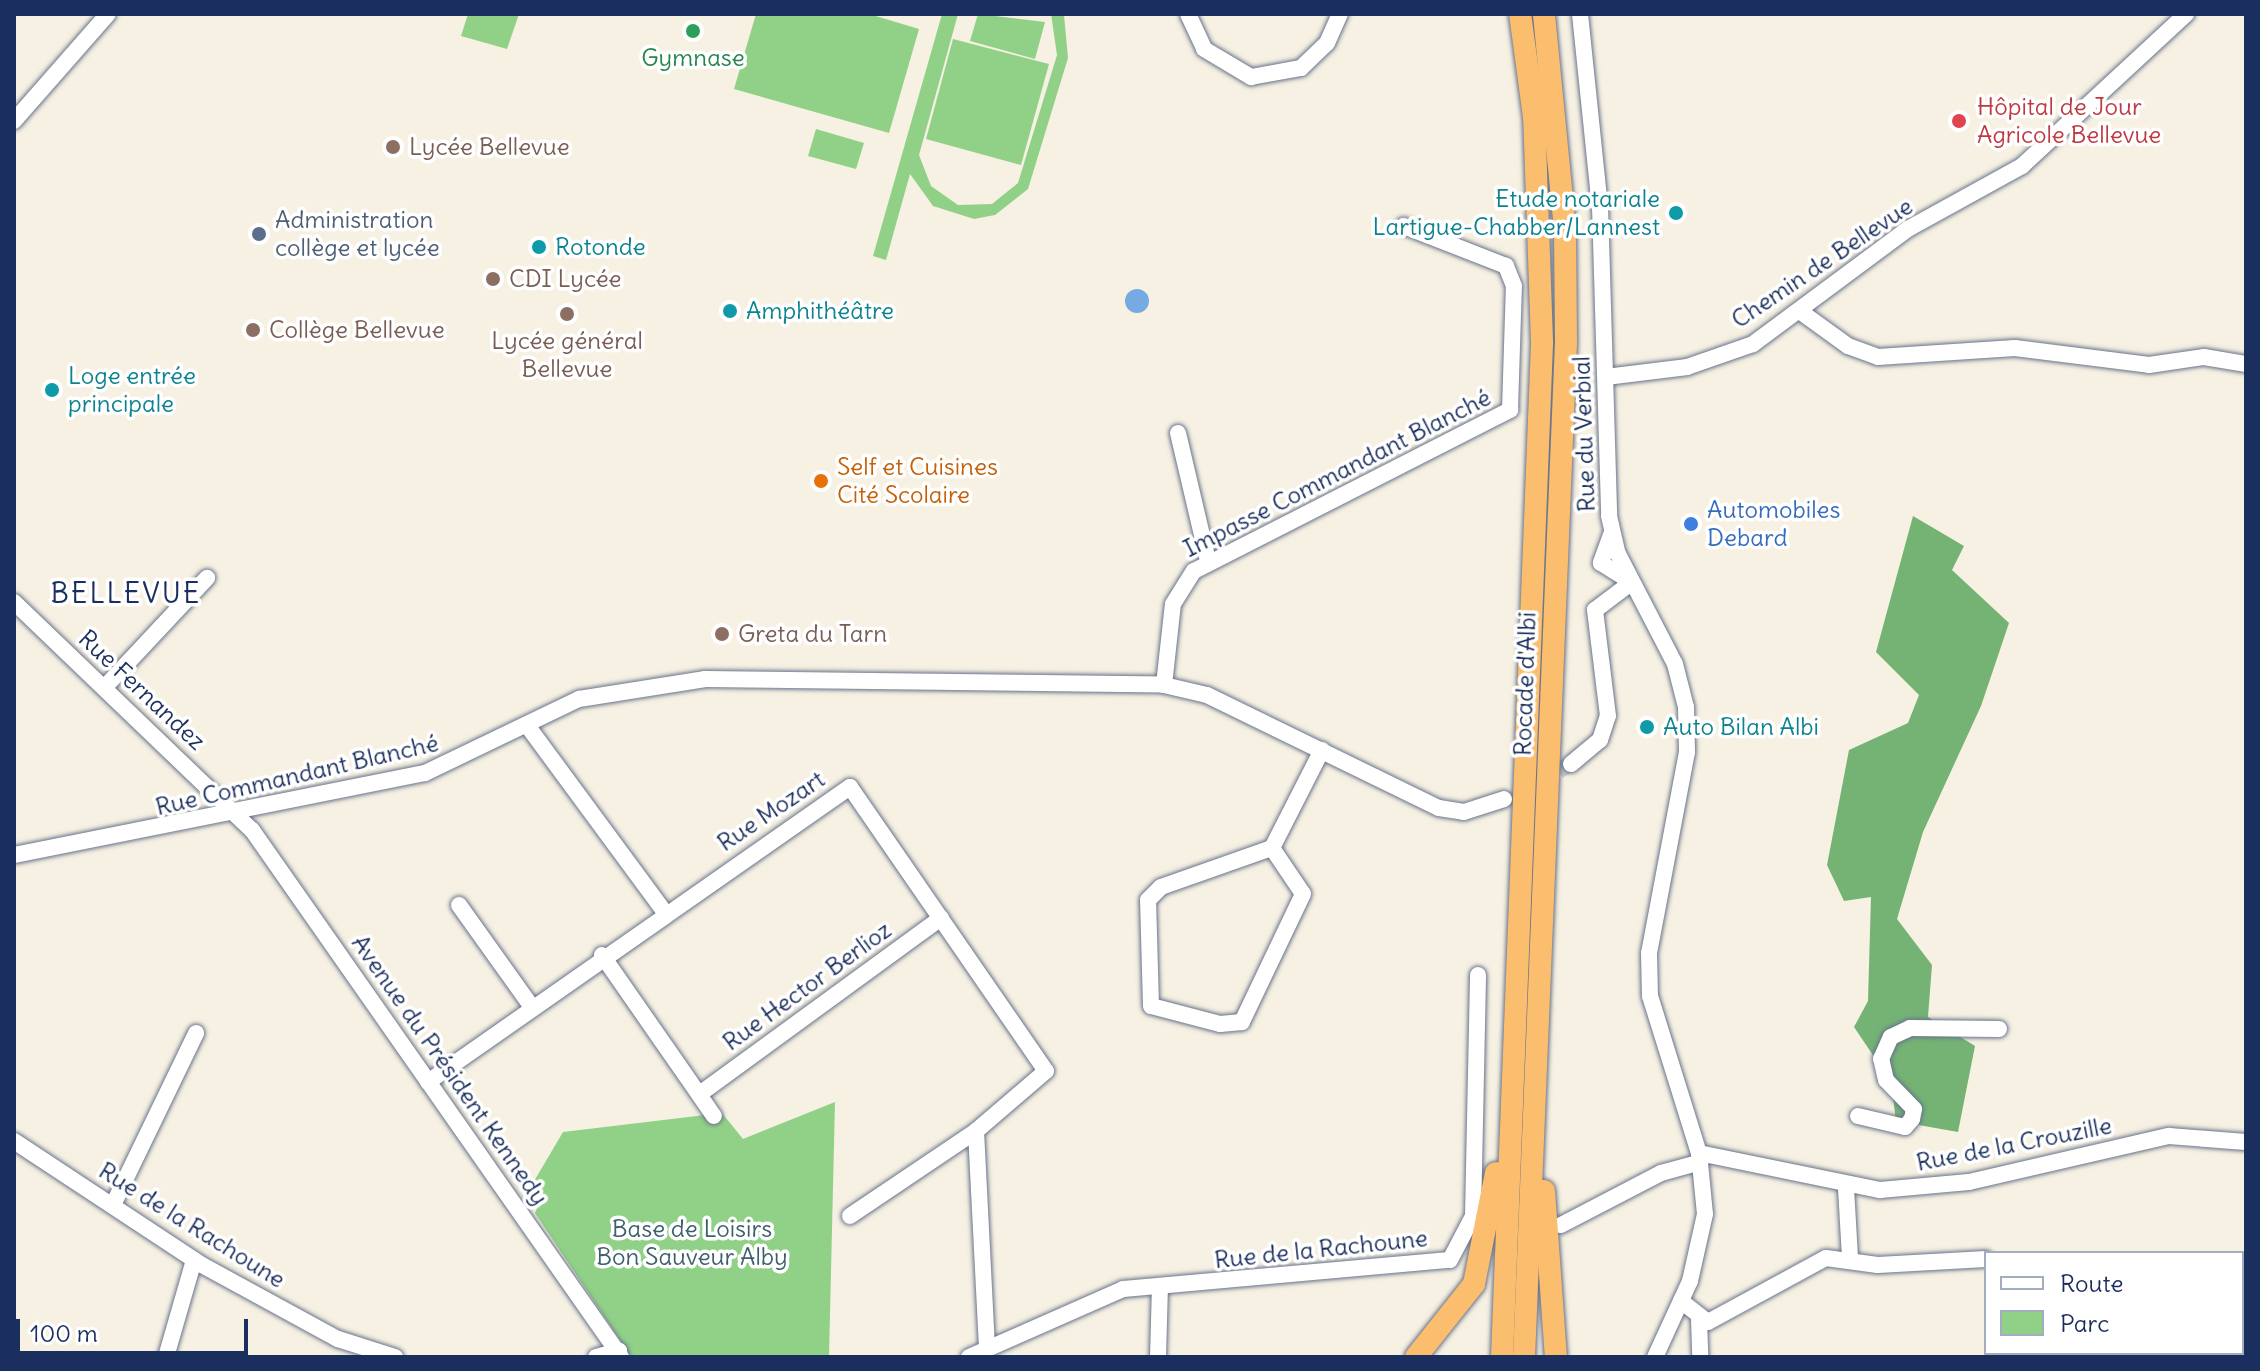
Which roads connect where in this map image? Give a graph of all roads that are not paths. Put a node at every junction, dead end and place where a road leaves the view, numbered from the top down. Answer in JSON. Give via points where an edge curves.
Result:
{"nodes":[{"id":1,"x":108,"y":14,"type":"edge"},
{"id":2,"x":1188,"y":14,"type":"edge"},
{"id":3,"x":1340,"y":14,"type":"edge"},
{"id":4,"x":1520,"y":14,"type":"edge"},
{"id":5,"x":1544,"y":14,"type":"edge"},
{"id":6,"x":1580,"y":14,"type":"edge"},
{"id":7,"x":2186,"y":14,"type":"edge"},
{"id":8,"x":14,"y":121,"type":"edge"},
{"id":9,"x":1404,"y":226,"type":"dead end"},
{"id":10,"x":1801,"y":312,"type":"junction"},
{"id":11,"x":2246,"y":364,"type":"edge"},
{"id":12,"x":1606,"y":377,"type":"junction"},
{"id":13,"x":1178,"y":433,"type":"dead end"},
{"id":14,"x":1208,"y":561,"type":"junction"},
{"id":15,"x":207,"y":578,"type":"dead end"},
{"id":16,"x":1632,"y":582,"type":"junction"},
{"id":17,"x":14,"y":602,"type":"edge"},
{"id":18,"x":1164,"y":685,"type":"junction"},
{"id":19,"x":104,"y":688,"type":"junction"},
{"id":20,"x":529,"y":728,"type":"junction"},
{"id":21,"x":1322,"y":750,"type":"junction"},
{"id":22,"x":1571,"y":764,"type":"tunnel mouth"},
{"id":23,"x":1504,"y":799,"type":"tunnel mouth"},
{"id":24,"x":237,"y":813,"type":"junction"},
{"id":25,"x":1272,"y":848,"type":"junction"},
{"id":26,"x":14,"y":855,"type":"edge"},
{"id":27,"x":459,"y":905,"type":"dead end"},
{"id":28,"x":664,"y":911,"type":"junction"},
{"id":29,"x":941,"y":918,"type":"junction"},
{"id":30,"x":602,"y":955,"type":"junction"},
{"id":31,"x":1478,"y":975,"type":"dead end"},
{"id":32,"x":531,"y":1006,"type":"junction"},
{"id":33,"x":1999,"y":1029,"type":"dead end"},
{"id":34,"x":196,"y":1033,"type":"dead end"},
{"id":35,"x":428,"y":1082,"type":"junction"},
{"id":36,"x":701,"y":1093,"type":"junction"},
{"id":37,"x":1512,"y":1114,"type":"junction"},
{"id":38,"x":714,"y":1116,"type":"dead end"},
{"id":39,"x":1858,"y":1116,"type":"dead end"},
{"id":40,"x":976,"y":1131,"type":"junction"},
{"id":41,"x":1533,"y":1140,"type":"junction"},
{"id":42,"x":14,"y":1141,"type":"edge"},
{"id":43,"x":2246,"y":1142,"type":"edge"},
{"id":44,"x":1700,"y":1158,"type":"junction"},
{"id":45,"x":1846,"y":1188,"type":"junction"},
{"id":46,"x":113,"y":1205,"type":"junction"},
{"id":47,"x":850,"y":1216,"type":"dead end"},
{"id":48,"x":1561,"y":1225,"type":"dead end"},
{"id":49,"x":1850,"y":1258,"type":"junction"},
{"id":50,"x":1984,"y":1259,"type":"edge"},
{"id":51,"x":194,"y":1260,"type":"junction"},
{"id":52,"x":1160,"y":1287,"type":"junction"},
{"id":53,"x":1681,"y":1301,"type":"junction"},
{"id":54,"x":1699,"y":1319,"type":"junction"},
{"id":55,"x":987,"y":1347,"type":"junction"},
{"id":56,"x":620,"y":1354,"type":"edge"},
{"id":57,"x":166,"y":1357,"type":"edge"},
{"id":58,"x":395,"y":1357,"type":"edge"},
{"id":59,"x":596,"y":1357,"type":"edge"},
{"id":60,"x":969,"y":1357,"type":"edge"},
{"id":61,"x":1158,"y":1357,"type":"edge"},
{"id":62,"x":1416,"y":1357,"type":"edge"},
{"id":63,"x":1502,"y":1357,"type":"edge"},
{"id":64,"x":1524,"y":1357,"type":"edge"},
{"id":65,"x":1556,"y":1357,"type":"edge"},
{"id":66,"x":1655,"y":1357,"type":"edge"},
{"id":67,"x":1700,"y":1357,"type":"edge"}],
"edges":[{"from":1,"to":8,"type":"street"},
{"from":2,"to":3,"type":"street","via":[[1204,49],[1251,77],[1301,68],[1327,43]]},
{"from":4,"to":37,"type":"highway","name":"Rocade d'Albi","via":[[1534,117],[1542,342]]},
{"from":5,"to":41,"type":"highway","name":"Rocade d'Albi","via":[[1565,229],[1566,342]]},
{"from":6,"to":12,"type":"street","name":"Rue du Verbial","via":[[1594,120]]},
{"from":7,"to":10,"type":"street","name":"Chemin de Bellevue","via":[[2022,166],[1856,263]]},
{"from":9,"to":14,"type":"street","name":"Impasse Commandant Blanché","via":[[1506,266],[1514,286],[1510,410]]},
{"from":10,"to":11,"type":"street","via":[[1848,346],[1878,357],[2015,348],[2149,365],[2204,357]]},
{"from":10,"to":12,"type":"street","name":"Chemin de Bellevue","via":[[1753,344],[1687,367]]},
{"from":12,"to":16,"type":"street","name":"Rue du Verbial","via":[[1612,532]]},
{"from":13,"to":14,"type":"street"},
{"from":14,"to":18,"type":"street","name":"Impasse Commandant Blanché","via":[[1183,583],[1173,604]]},
{"from":15,"to":19,"type":"street"},
{"from":16,"to":22,"type":"street","via":[[1595,610],[1608,716],[1600,740]]},
{"from":16,"to":44,"type":"street","name":"Rue du Verbial","via":[[1661,630],[1686,707],[1687,752],[1649,953],[1650,996]]},
{"from":17,"to":19,"type":"street","name":"Rue Fernandez"},
{"from":18,"to":20,"type":"street","name":"Rue Commandant Blanché","via":[[705,679],[579,699]]},
{"from":18,"to":21,"type":"street","name":"Rue Commandant Blanché","via":[[1207,695]]},
{"from":19,"to":24,"type":"street","name":"Rue Fernandez"},
{"from":20,"to":24,"type":"street","name":"Rue Commandant Blanché","via":[[425,773]]},
{"from":20,"to":28,"type":"street"},
{"from":21,"to":23,"type":"street","name":"Rue Commandant Blanché","via":[[1439,808],[1464,812]]},
{"from":21,"to":25,"type":"street"},
{"from":24,"to":26,"type":"street","name":"Rue Commandant Blanché"},
{"from":24,"to":35,"type":"street","name":"Avenue du Président Kennedy"},
{"from":25,"to":25,"type":"street","via":[[1161,887],[1148,900],[1151,1006],[1220,1024],[1242,1022],[1303,894]]},
{"from":27,"to":32,"type":"street"},
{"from":28,"to":29,"type":"street","name":"Rue Mozart","via":[[850,787]]},
{"from":28,"to":30,"type":"street"},
{"from":29,"to":36,"type":"street","name":"Rue Hector Berlioz"},
{"from":29,"to":40,"type":"street","name":"Rue Mozart","via":[[1046,1071]]},
{"from":30,"to":32,"type":"street"},
{"from":30,"to":36,"type":"street"},
{"from":31,"to":52,"type":"street","name":"Rue de la Rachoune","via":[[1473,1216],[1450,1260]]},
{"from":32,"to":35,"type":"street"},
{"from":33,"to":39,"type":"street","via":[[1910,1028],[1891,1037],[1881,1059],[1886,1080],[1914,1109],[1912,1119],[1905,1127]]},
{"from":34,"to":46,"type":"street"},
{"from":35,"to":56,"type":"street","name":"Avenue du Président Kennedy"},
{"from":36,"to":38,"type":"street"},
{"from":37,"to":62,"type":"highway","via":[[1474,1284],[1454,1319]]},
{"from":37,"to":63,"type":"highway","name":"Rocade d'Albi"},
{"from":40,"to":47,"type":"street","name":"Rue Mozart"},
{"from":40,"to":55,"type":"street"},
{"from":41,"to":64,"type":"highway","name":"Rocade d'Albi"},
{"from":41,"to":65,"type":"highway","via":[[1543,1157]]},
{"from":42,"to":46,"type":"street","name":"Rue de la Rachoune"},
{"from":43,"to":45,"type":"street","name":"Rue de la Crouzille","via":[[2169,1136],[1969,1182]]},
{"from":44,"to":45,"type":"street","name":"Rue de la Crouzille","via":[[1732,1155]]},
{"from":44,"to":48,"type":"street"},
{"from":44,"to":53,"type":"street","name":"Rue du Verbial","via":[[1702,1240]]},
{"from":45,"to":49,"type":"street"},
{"from":46,"to":51,"type":"street","name":"Rue de la Rachoune"},
{"from":49,"to":50,"type":"street","via":[[1878,1265]]},
{"from":49,"to":54,"type":"street","via":[[1826,1258],[1708,1322]]},
{"from":51,"to":57,"type":"street"},
{"from":51,"to":58,"type":"street","name":"Rue de la Rachoune","via":[[338,1339]]},
{"from":52,"to":55,"type":"street","name":"Rue de la Rachoune","via":[[1113,1292]]},
{"from":52,"to":61,"type":"street"},
{"from":53,"to":54,"type":"street"},
{"from":53,"to":66,"type":"street","name":"Rue du Verbial"},
{"from":54,"to":67,"type":"street"},
{"from":55,"to":60,"type":"street","name":"Rue de la Rachoune"},
{"from":56,"to":59,"type":"street"}]}
